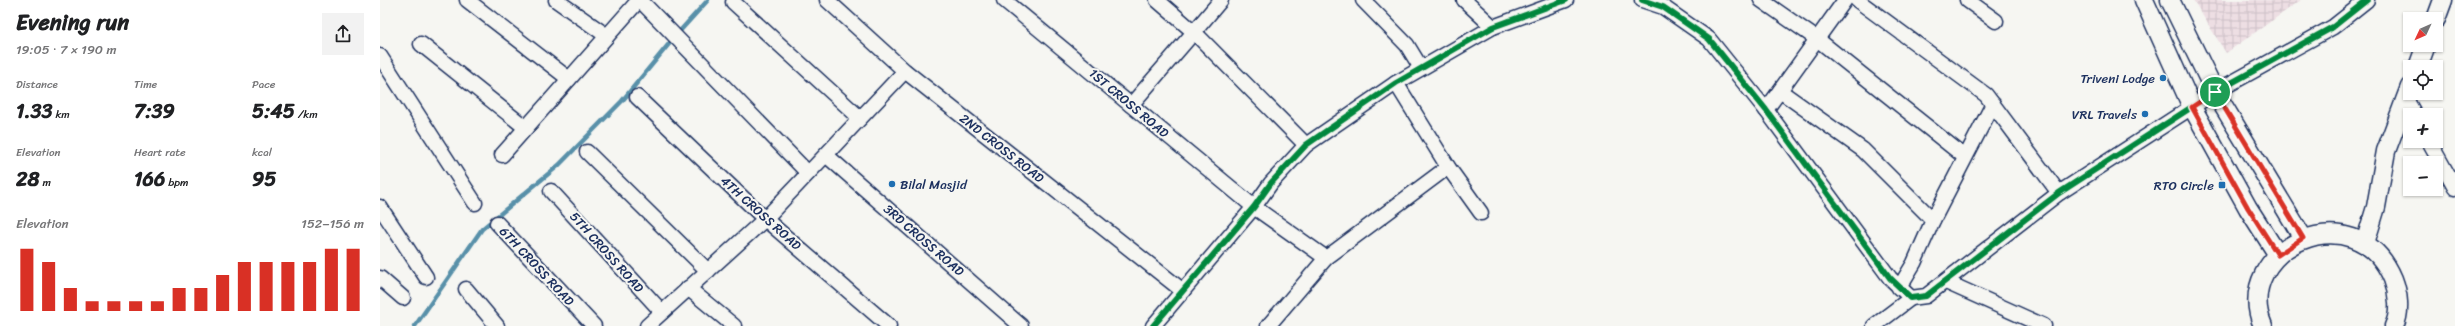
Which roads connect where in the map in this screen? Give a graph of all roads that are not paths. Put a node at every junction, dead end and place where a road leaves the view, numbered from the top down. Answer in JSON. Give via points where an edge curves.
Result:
{"nodes":[{"id":1,"x":467,"y":0,"type":"edge"},
{"id":2,"x":556,"y":0,"type":"edge"},
{"id":3,"x":639,"y":0,"type":"edge"},
{"id":4,"x":827,"y":0,"type":"edge"},
{"id":5,"x":1004,"y":0,"type":"edge"},
{"id":6,"x":1157,"y":0,"type":"edge"},
{"id":7,"x":1221,"y":0,"type":"edge"},
{"id":8,"x":1363,"y":0,"type":"edge"},
{"id":9,"x":1464,"y":0,"type":"edge"},
{"id":10,"x":1563,"y":0,"type":"edge"},
{"id":11,"x":1642,"y":0,"type":"edge"},
{"id":12,"x":1761,"y":0,"type":"edge"},
{"id":13,"x":1845,"y":0,"type":"edge"},
{"id":14,"x":1858,"y":0,"type":"edge"},
{"id":15,"x":1967,"y":0,"type":"edge"},
{"id":16,"x":2170,"y":0,"type":"edge"},
{"id":17,"x":2368,"y":0,"type":"edge"},
{"id":18,"x":2444,"y":0,"type":"edge"},
{"id":19,"x":733,"y":2,"type":"dead end"},
{"id":20,"x":1662,"y":3,"type":"edge"},
{"id":21,"x":2148,"y":7,"type":"edge"},
{"id":22,"x":2439,"y":12,"type":"edge"},
{"id":23,"x":1996,"y":21,"type":"dead end"},
{"id":24,"x":1493,"y":27,"type":"junction"},
{"id":25,"x":1194,"y":32,"type":"junction"},
{"id":26,"x":607,"y":36,"type":"junction"},
{"id":27,"x":1817,"y":39,"type":"junction"},
{"id":28,"x":421,"y":44,"type":"dead end"},
{"id":29,"x":380,"y":56,"type":"edge"},
{"id":30,"x":1421,"y":68,"type":"junction"},
{"id":31,"x":905,"y":72,"type":"junction"},
{"id":32,"x":569,"y":78,"type":"junction"},
{"id":33,"x":1396,"y":83,"type":"junction"},
{"id":34,"x":1780,"y":91,"type":"junction"},
{"id":35,"x":2215,"y":92,"type":"junction"},
{"id":36,"x":637,"y":97,"type":"dead end"},
{"id":37,"x":2405,"y":100,"type":"edge"},
{"id":38,"x":1993,"y":104,"type":"junction"},
{"id":39,"x":1131,"y":105,"type":"junction"},
{"id":40,"x":2192,"y":107,"type":"junction"},
{"id":41,"x":1766,"y":110,"type":"junction"},
{"id":42,"x":860,"y":118,"type":"junction"},
{"id":43,"x":526,"y":128,"type":"junction"},
{"id":44,"x":1306,"y":145,"type":"junction"},
{"id":45,"x":2433,"y":148,"type":"edge"},
{"id":46,"x":588,"y":152,"type":"dead end"},
{"id":47,"x":502,"y":155,"type":"dead end"},
{"id":48,"x":826,"y":155,"type":"junction"},
{"id":49,"x":1965,"y":156,"type":"junction"},
{"id":50,"x":1448,"y":167,"type":"junction"},
{"id":51,"x":808,"y":173,"type":"junction"},
{"id":52,"x":2455,"y":188,"type":"edge"},
{"id":53,"x":551,"y":191,"type":"dead end"},
{"id":54,"x":2059,"y":193,"type":"junction"},
{"id":55,"x":475,"y":203,"type":"dead end"},
{"id":56,"x":380,"y":207,"type":"edge"},
{"id":57,"x":1254,"y":207,"type":"junction"},
{"id":58,"x":1481,"y":213,"type":"dead end"},
{"id":59,"x":765,"y":219,"type":"junction"},
{"id":60,"x":1933,"y":220,"type":"junction"},
{"id":61,"x":497,"y":223,"type":"dead end"},
{"id":62,"x":2303,"y":238,"type":"junction"},
{"id":63,"x":2365,"y":243,"type":"junction"},
{"id":64,"x":2278,"y":255,"type":"junction"},
{"id":65,"x":1326,"y":258,"type":"junction"},
{"id":66,"x":708,"y":271,"type":"junction"},
{"id":67,"x":426,"y":277,"type":"dead end"},
{"id":68,"x":380,"y":278,"type":"edge"},
{"id":69,"x":1946,"y":282,"type":"junction"},
{"id":70,"x":688,"y":288,"type":"junction"},
{"id":71,"x":1899,"y":288,"type":"junction"},
{"id":72,"x":466,"y":289,"type":"dead end"},
{"id":73,"x":1182,"y":290,"type":"junction"},
{"id":74,"x":403,"y":298,"type":"dead end"},
{"id":75,"x":1911,"y":298,"type":"junction"},
{"id":76,"x":662,"y":312,"type":"junction"},
{"id":77,"x":497,"y":326,"type":"edge"},
{"id":78,"x":594,"y":326,"type":"edge"},
{"id":79,"x":647,"y":326,"type":"edge"},
{"id":80,"x":734,"y":326,"type":"edge"},
{"id":81,"x":889,"y":326,"type":"edge"},
{"id":82,"x":1021,"y":326,"type":"edge"},
{"id":83,"x":1153,"y":326,"type":"edge"},
{"id":84,"x":1268,"y":326,"type":"edge"},
{"id":85,"x":1874,"y":326,"type":"edge"},
{"id":86,"x":2044,"y":326,"type":"edge"},
{"id":87,"x":2263,"y":326,"type":"edge"},
{"id":88,"x":2394,"y":326,"type":"edge"}],
"edges":[{"from":1,"to":32,"type":"street"},
{"from":2,"to":26,"type":"street"},
{"from":3,"to":26,"type":"street"},
{"from":3,"to":51,"type":"street"},
{"from":4,"to":31,"type":"street","name":"2ND CROSS ROAD"},
{"from":5,"to":39,"type":"street","name":"1ST CROSS ROAD"},
{"from":6,"to":25,"type":"street"},
{"from":7,"to":25,"type":"street"},
{"from":8,"to":30,"type":"street","via":[[1406,45]]},
{"from":9,"to":24,"type":"street"},
{"from":10,"to":24,"type":"street"},
{"from":11,"to":20,"type":"street"},
{"from":12,"to":27,"type":"street"},
{"from":13,"to":27,"type":"street"},
{"from":14,"to":38,"type":"street","via":[[1986,95]]},
{"from":15,"to":23,"type":"street"},
{"from":16,"to":21,"type":"street"},
{"from":16,"to":35,"type":"main road"},
{"from":17,"to":35,"type":"street","via":[[2333,27]]},
{"from":18,"to":22,"type":"main road"},
{"from":19,"to":42,"type":"street"},
{"from":20,"to":41,"type":"street","via":[[1709,39]]},
{"from":21,"to":40,"type":"main road"},
{"from":24,"to":30,"type":"street"},
{"from":25,"to":39,"type":"street"},
{"from":25,"to":44,"type":"street"},
{"from":26,"to":32,"type":"street"},
{"from":27,"to":34,"type":"street"},
{"from":27,"to":49,"type":"street"},
{"from":28,"to":43,"type":"street"},
{"from":29,"to":55,"type":"street"},
{"from":30,"to":33,"type":"street"},
{"from":31,"to":42,"type":"street"},
{"from":31,"to":73,"type":"street","name":"2ND CROSS ROAD"},
{"from":32,"to":43,"type":"street"},
{"from":33,"to":44,"type":"street"},
{"from":33,"to":50,"type":"street"},
{"from":34,"to":41,"type":"street"},
{"from":34,"to":60,"type":"street","via":[[1863,150]]},
{"from":35,"to":40,"type":"street"},
{"from":35,"to":62,"type":"main road"},
{"from":36,"to":59,"type":"street","name":"4TH CROSS ROAD"},
{"from":37,"to":63,"type":"main road","via":[[2386,151],[2376,207]]},
{"from":38,"to":49,"type":"street"},
{"from":38,"to":54,"type":"street"},
{"from":39,"to":57,"type":"street","name":"1ST CROSS ROAD"},
{"from":40,"to":54,"type":"street"},
{"from":40,"to":64,"type":"main road","via":[[2248,208]]},
{"from":41,"to":71,"type":"street"},
{"from":42,"to":48,"type":"street"},
{"from":43,"to":47,"type":"street"},
{"from":44,"to":57,"type":"street"},
{"from":45,"to":52,"type":"street"},
{"from":46,"to":66,"type":"street"},
{"from":48,"to":51,"type":"street"},
{"from":48,"to":82,"type":"street","name":"3RD CROSS ROAD"},
{"from":49,"to":60,"type":"street"},
{"from":50,"to":58,"type":"street"},
{"from":50,"to":65,"type":"street"},
{"from":51,"to":59,"type":"street"},
{"from":53,"to":76,"type":"street","name":"5TH CROSS ROAD"},
{"from":54,"to":69,"type":"street"},
{"from":56,"to":67,"type":"street"},
{"from":57,"to":65,"type":"street","name":"1ST CROSS ROAD"},
{"from":57,"to":73,"type":"street"},
{"from":59,"to":66,"type":"street"},
{"from":59,"to":81,"type":"street","name":"4TH CROSS ROAD"},
{"from":60,"to":71,"type":"street","via":[[1914,263]]},
{"from":61,"to":78,"type":"street","name":"6TH CROSS ROAD"},
{"from":62,"to":63,"type":"main road","via":[[2324,233],[2345,235]]},
{"from":62,"to":64,"type":"main road"},
{"from":63,"to":88,"type":"main road","via":[[2386,264],[2398,291],[2397,321]]},
{"from":64,"to":87,"type":"main road","via":[[2267,269],[2260,286],[2258,304]]},
{"from":65,"to":84,"type":"street"},
{"from":66,"to":70,"type":"street"},
{"from":68,"to":74,"type":"street"},
{"from":69,"to":75,"type":"street","via":[[1926,296]]},
{"from":69,"to":86,"type":"street"},
{"from":70,"to":76,"type":"street"},
{"from":70,"to":80,"type":"street"},
{"from":71,"to":75,"type":"street"},
{"from":72,"to":77,"type":"street"},
{"from":73,"to":83,"type":"street"},
{"from":75,"to":85,"type":"street"},
{"from":76,"to":79,"type":"street"}]}
